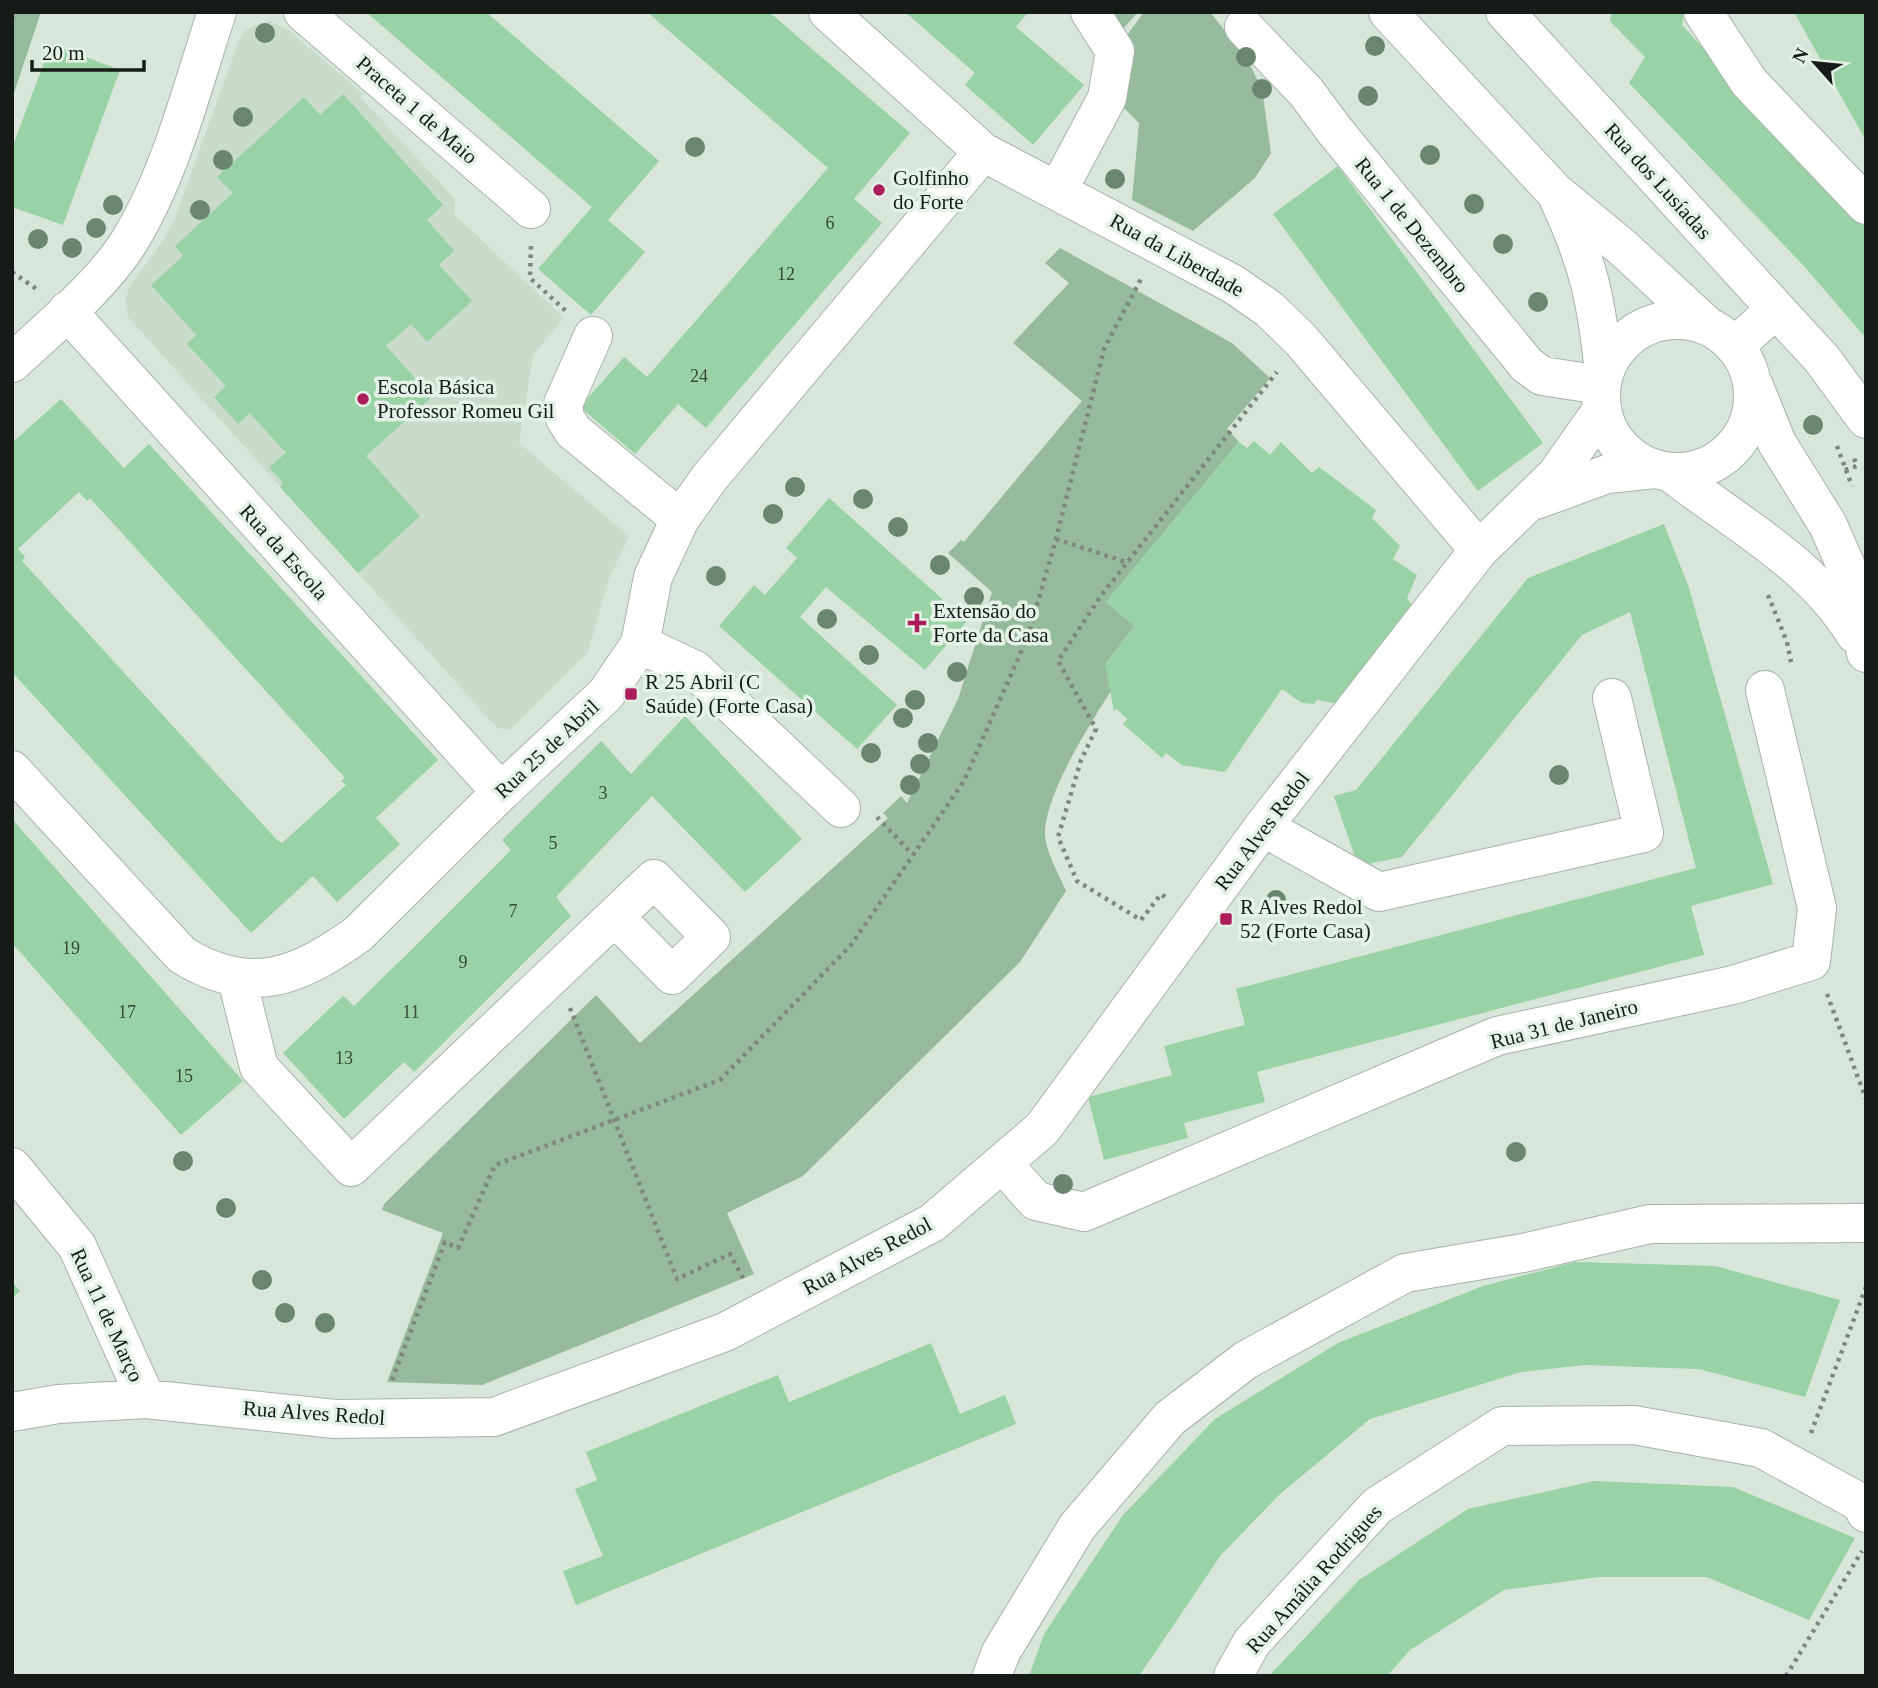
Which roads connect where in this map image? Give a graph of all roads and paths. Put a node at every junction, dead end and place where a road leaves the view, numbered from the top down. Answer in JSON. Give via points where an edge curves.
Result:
{"nodes":[{"id":1,"x":14,"y":12,"type":"edge"},
{"id":2,"x":217,"y":12,"type":"edge"},
{"id":3,"x":303,"y":12,"type":"edge"},
{"id":4,"x":828,"y":12,"type":"edge"},
{"id":5,"x":1090,"y":12,"type":"edge"},
{"id":6,"x":1388,"y":12,"type":"edge"},
{"id":7,"x":1505,"y":12,"type":"edge"},
{"id":8,"x":1548,"y":12,"type":"edge"},
{"id":9,"x":1703,"y":12,"type":"edge"},
{"id":10,"x":12,"y":19,"type":"edge"},
{"id":11,"x":1244,"y":27,"type":"dead end"},
{"id":12,"x":1543,"y":53,"type":"junction"},
{"id":13,"x":983,"y":152,"type":"junction"},
{"id":14,"x":1058,"y":190,"type":"junction"},
{"id":15,"x":1555,"y":192,"type":"junction"},
{"id":16,"x":1866,"y":205,"type":"edge"},
{"id":17,"x":531,"y":209,"type":"joint"},
{"id":18,"x":1776,"y":309,"type":"junction"},
{"id":19,"x":67,"y":311,"type":"junction"},
{"id":20,"x":1705,"y":324,"type":"junction"},
{"id":21,"x":593,"y":336,"type":"joint"},
{"id":22,"x":1301,"y":340,"type":"junction"},
{"id":23,"x":1736,"y":345,"type":"junction"},
{"id":24,"x":12,"y":363,"type":"edge"},
{"id":25,"x":1753,"y":382,"type":"junction"},
{"id":26,"x":1602,"y":389,"type":"junction"},
{"id":27,"x":1866,"y":419,"type":"edge"},
{"id":28,"x":1662,"y":471,"type":"junction"},
{"id":29,"x":1534,"y":500,"type":"junction"},
{"id":30,"x":680,"y":519,"type":"junction"},
{"id":31,"x":1056,"y":539,"type":"dead end"},
{"id":32,"x":1479,"y":550,"type":"junction"},
{"id":33,"x":1129,"y":563,"type":"junction"},
{"id":34,"x":640,"y":644,"type":"junction"},
{"id":35,"x":1865,"y":652,"type":"edge"},
{"id":36,"x":1765,"y":690,"type":"dead end"},
{"id":37,"x":1612,"y":698,"type":"dead end"},
{"id":38,"x":12,"y":770,"type":"edge"},
{"id":39,"x":501,"y":792,"type":"junction"},
{"id":40,"x":841,"y":808,"type":"joint"},
{"id":41,"x":1263,"y":827,"type":"junction"},
{"id":42,"x":912,"y":854,"type":"dead end"},
{"id":43,"x":615,"y":917,"type":"dead end"},
{"id":44,"x":1193,"y":921,"type":"junction"},
{"id":45,"x":1811,"y":961,"type":"junction"},
{"id":46,"x":552,"y":977,"type":"junction"},
{"id":47,"x":237,"y":979,"type":"junction"},
{"id":48,"x":1866,"y":1098,"type":"edge"},
{"id":49,"x":1002,"y":1163,"type":"junction"},
{"id":50,"x":12,"y":1167,"type":"edge"},
{"id":51,"x":1866,"y":1223,"type":"edge"},
{"id":52,"x":445,"y":1242,"type":"dead end"},
{"id":53,"x":747,"y":1285,"type":"dead end"},
{"id":54,"x":1866,"y":1287,"type":"edge"},
{"id":55,"x":390,"y":1387,"type":"dead end"},
{"id":56,"x":146,"y":1399,"type":"junction"},
{"id":57,"x":12,"y":1412,"type":"edge"},
{"id":58,"x":1803,"y":1471,"type":"junction"},
{"id":59,"x":1866,"y":1513,"type":"edge"},
{"id":60,"x":1866,"y":1546,"type":"edge"},
{"id":61,"x":992,"y":1676,"type":"edge"},
{"id":62,"x":1233,"y":1676,"type":"edge"},
{"id":63,"x":1786,"y":1676,"type":"edge"}],
"edges":[{"from":1,"to":10,"type":"path"},
{"from":2,"to":19,"type":"street","via":[[153,199],[125,247]]},
{"from":3,"to":17,"type":"street","name":"Praceta 1 de Maio"},
{"from":4,"to":13,"type":"street","name":"Rua da Liberdade"},
{"from":5,"to":14,"type":"street","via":[[1115,51],[1107,98]]},
{"from":6,"to":15,"type":"street"},
{"from":7,"to":12,"type":"street","name":"Rua dos Lusíadas"},
{"from":8,"to":12,"type":"street"},
{"from":9,"to":16,"type":"street","via":[[1749,82]]},
{"from":11,"to":26,"type":"street","name":"Rua 1 de Dezembro","via":[[1306,92],[1527,365],[1542,376]]},
{"from":12,"to":18,"type":"street","name":"Rua dos Lusíadas"},
{"from":13,"to":14,"type":"street","name":"Rua da Liberdade"},
{"from":13,"to":30,"type":"street","name":"Rua 25 de Abril","via":[[710,477]]},
{"from":14,"to":22,"type":"street","name":"Rua da Liberdade","via":[[1233,284],[1269,309]]},
{"from":15,"to":20,"type":"street"},
{"from":15,"to":26,"type":"street","via":[[1589,271],[1598,315]]},
{"from":17,"to":21,"type":"path","via":[[530,278]]},
{"from":18,"to":23,"type":"street"},
{"from":18,"to":27,"type":"street","name":"Rua dos Lusíadas","via":[[1822,359]]},
{"from":19,"to":24,"type":"street"},
{"from":19,"to":39,"type":"street","name":"Rua da Escola"},
{"from":20,"to":23,"type":"street"},
{"from":20,"to":26,"type":"street","via":[[1681,318],[1633,332],[1615,351]]},
{"from":21,"to":30,"type":"street","via":[[563,404],[565,418],[573,431]]},
{"from":22,"to":32,"type":"street","name":"Rua da Liberdade"},
{"from":22,"to":33,"type":"path"},
{"from":23,"to":25,"type":"street"},
{"from":25,"to":28,"type":"street","via":[[1747,428],[1733,448],[1715,463],[1693,471]]},
{"from":25,"to":35,"type":"street","via":[[1777,443],[1828,525],[1849,573]]},
{"from":26,"to":28,"type":"street","via":[[1612,436],[1630,457]]},
{"from":26,"to":29,"type":"street","name":"Rua Alves Redol","via":[[1580,446]]},
{"from":28,"to":29,"type":"street","name":"Rua Alves Redol","via":[[1607,474]]},
{"from":28,"to":35,"type":"street","via":[[1812,578],[1837,604]]},
{"from":29,"to":32,"type":"street","name":"Rua Alves Redol"},
{"from":30,"to":34,"type":"street","name":"Rua 25 de Abril","via":[[653,577]]},
{"from":31,"to":33,"type":"path"},
{"from":32,"to":41,"type":"street","name":"Rua Alves Redol"},
{"from":33,"to":44,"type":"path","via":[[1100,597],[1058,661],[1096,729],[1081,760],[1058,837],[1077,881],[1141,920],[1161,894]]},
{"from":34,"to":39,"type":"street","name":"Rua 25 de Abril","via":[[606,694]]},
{"from":34,"to":40,"type":"street","via":[[695,670]]},
{"from":36,"to":45,"type":"street","via":[[1817,908]]},
{"from":37,"to":41,"type":"street","via":[[1644,833],[1379,892]]},
{"from":38,"to":47,"type":"street","name":"Rua 25 de Abril","via":[[182,955],[208,971]]},
{"from":39,"to":47,"type":"street","name":"Rua 25 de Abril","via":[[358,934],[337,949],[300,971]]},
{"from":40,"to":42,"type":"path","via":[[871,810]]},
{"from":41,"to":44,"type":"street","name":"Rua Alves Redol"},
{"from":43,"to":46,"type":"street"},
{"from":44,"to":49,"type":"street","name":"Rua Alves Redol","via":[[1042,1129]]},
{"from":45,"to":48,"type":"path"},
{"from":45,"to":49,"type":"street","name":"Rua 31 de Janeiro","via":[[1733,985],[1497,1036],[1084,1212],[1036,1201]]},
{"from":46,"to":47,"type":"street","via":[[351,1167],[258,1068]]},
{"from":46,"to":53,"type":"path","via":[[574,1015],[677,1279],[730,1254]]},
{"from":49,"to":56,"type":"street","name":"Rua Alves Redol","via":[[932,1223],[725,1332],[494,1417],[335,1419]]},
{"from":50,"to":56,"type":"street","name":"Rua 11 de Março","via":[[77,1246]]},
{"from":51,"to":61,"type":"street","via":[[1650,1224],[1523,1253],[1405,1273],[1246,1360],[1170,1418],[1077,1527],[1000,1652]]},
{"from":52,"to":55,"type":"path"},
{"from":54,"to":58,"type":"path","via":[[1811,1433]]},
{"from":56,"to":57,"type":"street","name":"Rua Alves Redol","via":[[58,1404]]},
{"from":58,"to":59,"type":"street","name":"Rua Amália Rodrigues","via":[[1861,1503]]},
{"from":58,"to":62,"type":"street","name":"Rua Amália Rodrigues","via":[[1761,1448],[1634,1425],[1502,1426],[1377,1506],[1252,1642]]},
{"from":60,"to":63,"type":"path"}]}
